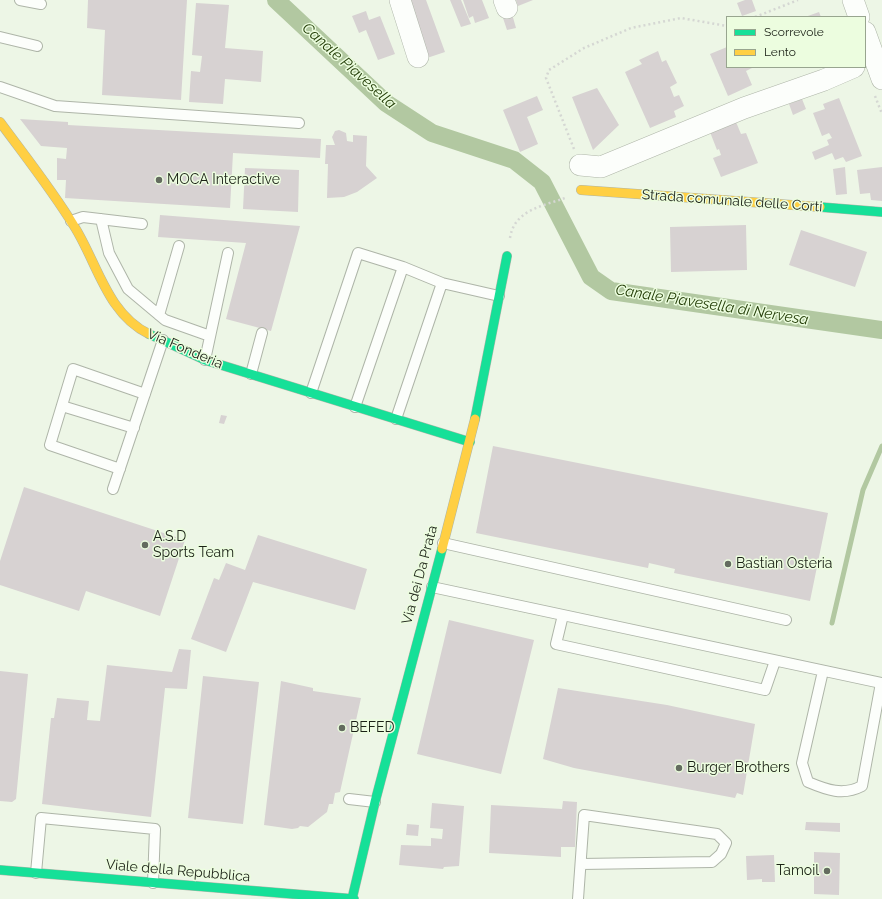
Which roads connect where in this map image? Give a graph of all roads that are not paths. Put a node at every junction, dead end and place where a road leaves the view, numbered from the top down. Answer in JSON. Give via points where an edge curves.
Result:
{"nodes":[{"id":1,"x":20,"y":0,"type":"edge"},
{"id":2,"x":400,"y":0,"type":"edge"},
{"id":3,"x":853,"y":0,"type":"edge"},
{"id":4,"x":41,"y":4,"type":"dead end"},
{"id":5,"x":859,"y":16,"type":"edge"},
{"id":6,"x":0,"y":36,"type":"edge"},
{"id":7,"x":866,"y":38,"type":"edge"},
{"id":8,"x":37,"y":46,"type":"dead end"},
{"id":9,"x":418,"y":57,"type":"dead end"},
{"id":10,"x":870,"y":60,"type":"edge"},
{"id":11,"x":852,"y":68,"type":"edge"},
{"id":12,"x":882,"y":79,"type":"edge"},
{"id":13,"x":0,"y":87,"type":"edge"},
{"id":14,"x":0,"y":122,"type":"edge"},
{"id":15,"x":299,"y":123,"type":"dead end"},
{"id":16,"x":580,"y":165,"type":"road end"},
{"id":17,"x":581,"y":190,"type":"dead end"},
{"id":18,"x":882,"y":212,"type":"edge"},
{"id":19,"x":102,"y":219,"type":"junction"},
{"id":20,"x":72,"y":222,"type":"junction"},
{"id":21,"x":142,"y":224,"type":"dead end"},
{"id":22,"x":179,"y":246,"type":"dead end"},
{"id":23,"x":228,"y":253,"type":"dead end"},
{"id":24,"x":507,"y":256,"type":"road end"},
{"id":25,"x":403,"y":267,"type":"junction"},
{"id":26,"x":442,"y":282,"type":"junction"},
{"id":27,"x":499,"y":296,"type":"junction"},
{"id":28,"x":159,"y":315,"type":"junction"},
{"id":29,"x":262,"y":334,"type":"dead end"},
{"id":30,"x":210,"y":336,"type":"junction"},
{"id":31,"x":163,"y":340,"type":"junction"},
{"id":32,"x":205,"y":360,"type":"junction"},
{"id":33,"x":251,"y":374,"type":"junction"},
{"id":34,"x":311,"y":393,"type":"junction"},
{"id":35,"x":145,"y":394,"type":"junction"},
{"id":36,"x":62,"y":406,"type":"junction"},
{"id":37,"x":355,"y":407,"type":"junction"},
{"id":38,"x":396,"y":419,"type":"junction"},
{"id":39,"x":134,"y":428,"type":"junction"},
{"id":40,"x":470,"y":442,"type":"junction"},
{"id":41,"x":120,"y":469,"type":"junction"},
{"id":42,"x":113,"y":489,"type":"dead end"},
{"id":43,"x":443,"y":543,"type":"junction"},
{"id":44,"x":432,"y":587,"type":"junction"},
{"id":45,"x":563,"y":615,"type":"junction"},
{"id":46,"x":786,"y":620,"type":"dead end"},
{"id":47,"x":775,"y":661,"type":"junction"},
{"id":48,"x":823,"y":671,"type":"junction"},
{"id":49,"x":349,"y":798,"type":"dead end"},
{"id":50,"x":375,"y":802,"type":"junction"},
{"id":51,"x":581,"y":864,"type":"junction"},
{"id":52,"x":0,"y":870,"type":"edge"},
{"id":53,"x":36,"y":873,"type":"junction"},
{"id":54,"x":153,"y":883,"type":"junction"},
{"id":55,"x":229,"y":894,"type":"edge"},
{"id":56,"x":353,"y":899,"type":"edge"},
{"id":57,"x":578,"y":899,"type":"edge"}],
"edges":[{"from":1,"to":4,"type":"lane"},
{"from":2,"to":9,"type":"street"},
{"from":3,"to":5,"type":"street"},
{"from":6,"to":8,"type":"lane"},
{"from":7,"to":10,"type":"street"},
{"from":10,"to":12,"type":"street"},
{"from":11,"to":16,"type":"street","via":[[744,108],[601,167]]},
{"from":13,"to":15,"type":"lane","via":[[55,106]]},
{"from":14,"to":20,"type":"street","name":"Via Fonderia"},
{"from":17,"to":18,"type":"street","name":"Strada comunale delle Corti"},
{"from":19,"to":20,"type":"lane","via":[[83,217]]},
{"from":19,"to":21,"type":"lane"},
{"from":19,"to":28,"type":"lane","via":[[109,253],[128,289]]},
{"from":20,"to":31,"type":"street","name":"Via Fonderia","via":[[104,286],[121,312],[143,330]]},
{"from":22,"to":28,"type":"lane"},
{"from":23,"to":30,"type":"lane"},
{"from":24,"to":27,"type":"street","name":"Via dei Da Prata"},
{"from":25,"to":26,"type":"lane"},
{"from":25,"to":34,"type":"lane","via":[[358,253]]},
{"from":25,"to":37,"type":"lane"},
{"from":26,"to":27,"type":"lane"},
{"from":26,"to":38,"type":"lane"},
{"from":27,"to":40,"type":"street","name":"Via dei Da Prata"},
{"from":28,"to":30,"type":"lane","via":[[165,320]]},
{"from":29,"to":33,"type":"lane"},
{"from":30,"to":32,"type":"lane"},
{"from":31,"to":32,"type":"street","name":"Via Fonderia"},
{"from":31,"to":35,"type":"lane"},
{"from":32,"to":33,"type":"street","name":"Via Fonderia"},
{"from":33,"to":34,"type":"street","name":"Via Fonderia"},
{"from":34,"to":37,"type":"street","name":"Via Fonderia"},
{"from":35,"to":36,"type":"lane","via":[[73,369]]},
{"from":35,"to":39,"type":"lane"},
{"from":36,"to":39,"type":"lane"},
{"from":36,"to":41,"type":"lane","via":[[50,445]]},
{"from":37,"to":38,"type":"street","name":"Via Fonderia"},
{"from":38,"to":40,"type":"street","name":"Via Fonderia"},
{"from":39,"to":41,"type":"lane"},
{"from":40,"to":43,"type":"street","name":"Via dei Da Prata"},
{"from":41,"to":42,"type":"lane"},
{"from":43,"to":44,"type":"street","name":"Via dei Da Prata"},
{"from":43,"to":46,"type":"lane"},
{"from":44,"to":45,"type":"lane"},
{"from":44,"to":50,"type":"street","name":"Via dei Da Prata"},
{"from":45,"to":47,"type":"lane"},
{"from":45,"to":47,"type":"lane","via":[[556,644],[765,690]]},
{"from":47,"to":48,"type":"lane"},
{"from":48,"to":48,"type":"lane","via":[[880,683],[862,786],[851,792],[828,791],[808,782],[802,763]]},
{"from":49,"to":50,"type":"lane"},
{"from":50,"to":56,"type":"street","name":"Via dei Da Prata"},
{"from":51,"to":51,"type":"lane","via":[[584,815],[718,834],[726,843],[721,854],[712,862]]},
{"from":51,"to":57,"type":"lane"},
{"from":52,"to":53,"type":"street","name":"Viale della Repubblica"},
{"from":53,"to":54,"type":"street","name":"Viale della Repubblica"},
{"from":53,"to":54,"type":"lane","via":[[41,818],[155,829]]},
{"from":54,"to":55,"type":"street","name":"Viale della Repubblica"},
{"from":55,"to":56,"type":"street","name":"Viale della Repubblica"}]}
